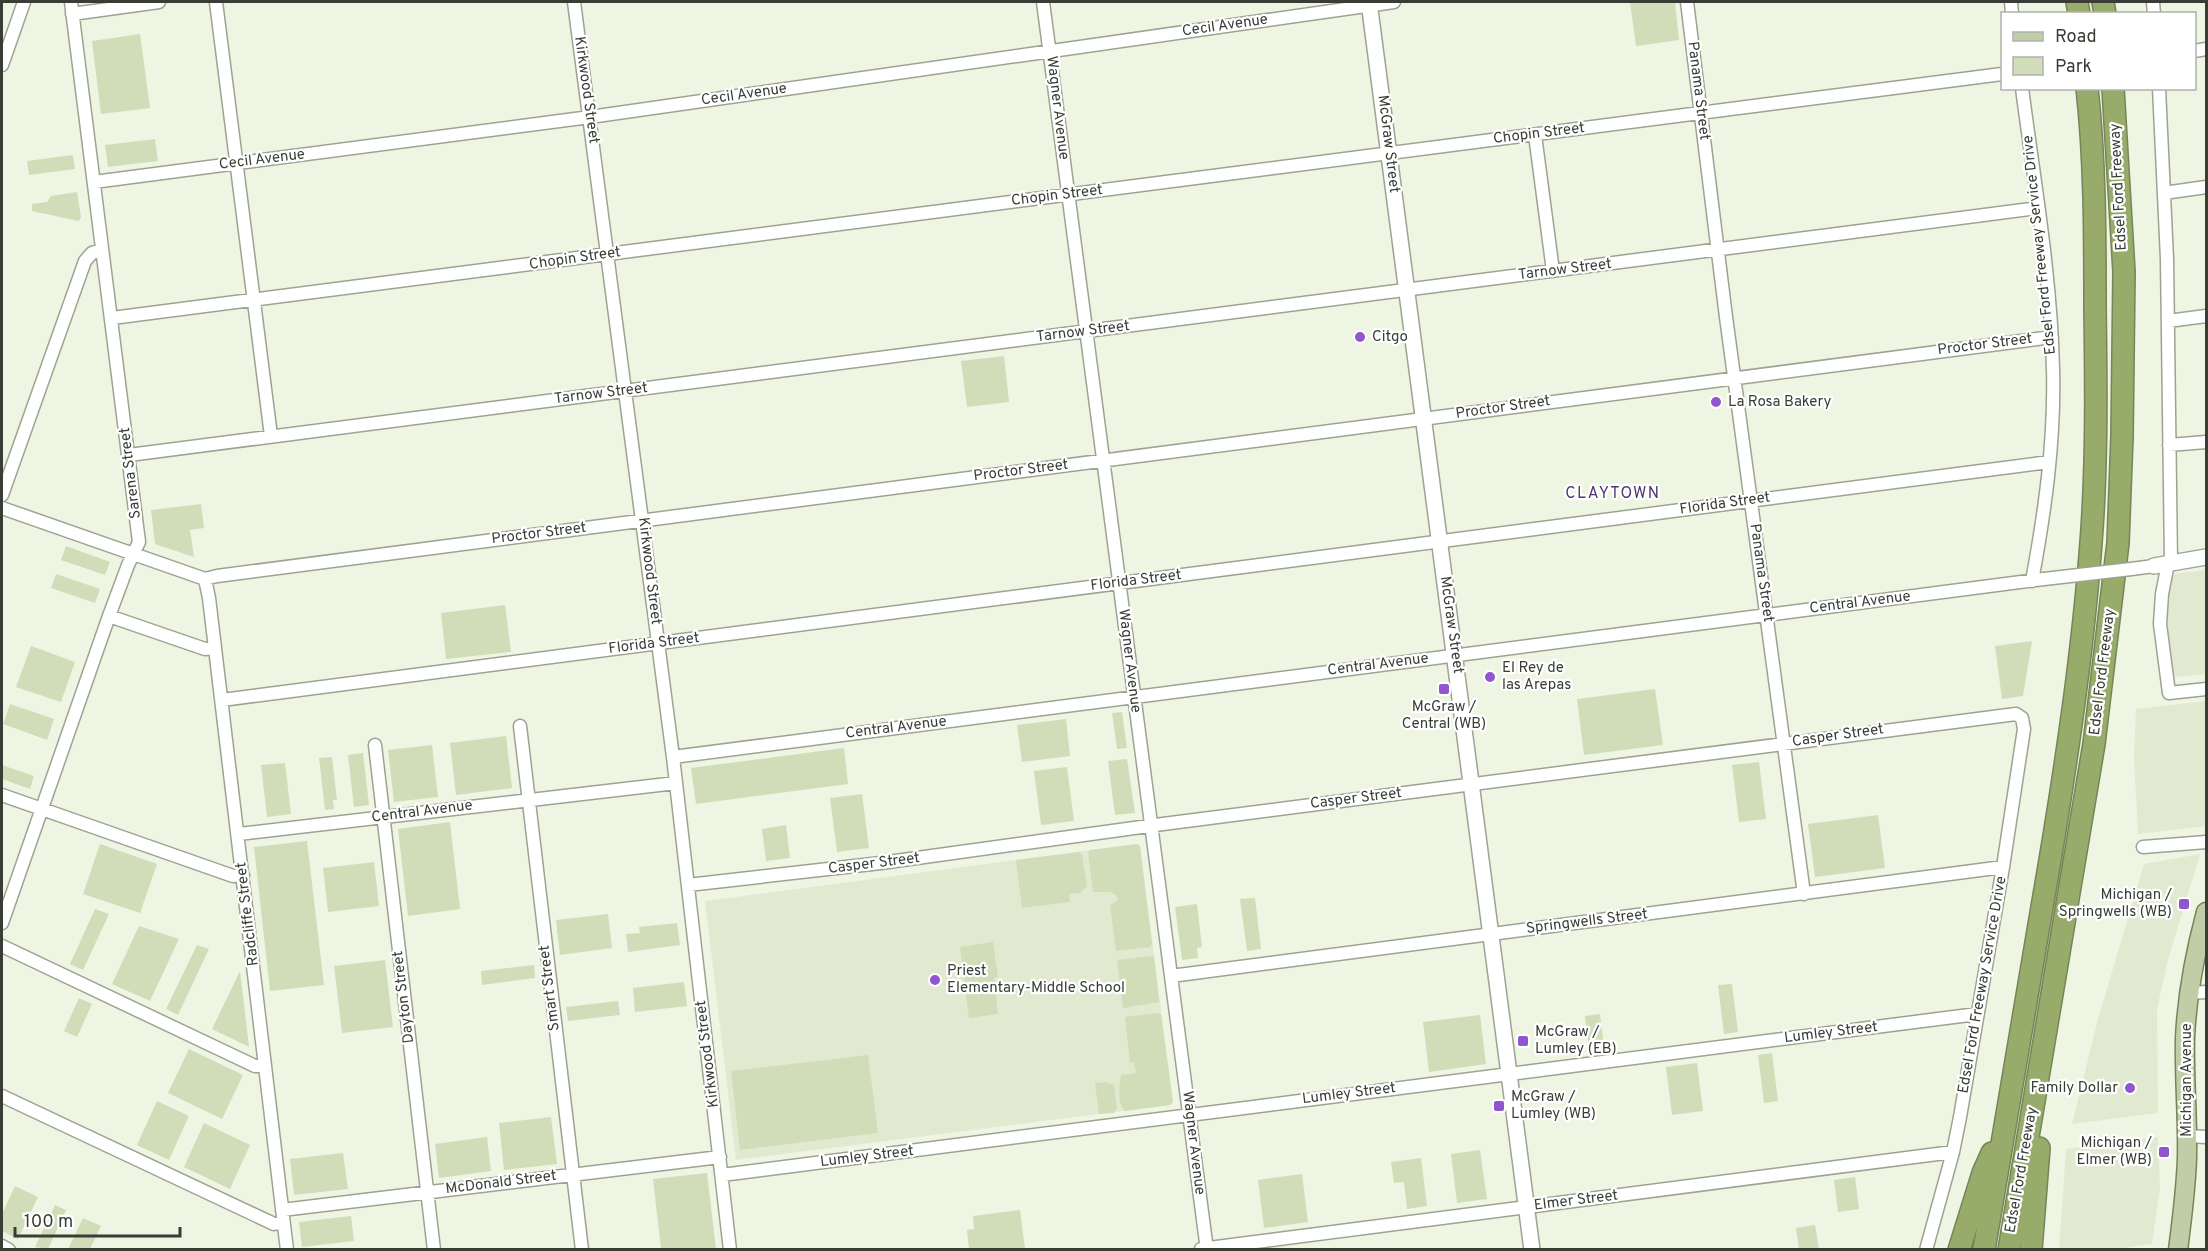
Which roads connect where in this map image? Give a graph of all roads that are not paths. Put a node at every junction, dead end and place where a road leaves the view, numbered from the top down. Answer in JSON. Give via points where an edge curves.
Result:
{"nodes":[{"id":1,"x":24,"y":2,"type":"edge"},
{"id":2,"x":159,"y":2,"type":"edge"},
{"id":3,"x":216,"y":2,"type":"edge"},
{"id":4,"x":574,"y":2,"type":"edge"},
{"id":5,"x":1043,"y":2,"type":"edge"},
{"id":6,"x":1394,"y":2,"type":"edge"},
{"id":7,"x":1687,"y":2,"type":"edge"},
{"id":8,"x":1370,"y":3,"type":"edge"},
{"id":9,"x":71,"y":8,"type":"edge"},
{"id":10,"x":1050,"y":50,"type":"junction"},
{"id":11,"x":2,"y":65,"type":"edge"},
{"id":12,"x":2001,"y":74,"type":"edge"},
{"id":13,"x":2022,"y":90,"type":"edge"},
{"id":14,"x":2087,"y":90,"type":"edge"},
{"id":15,"x":2113,"y":90,"type":"edge"},
{"id":16,"x":2160,"y":90,"type":"edge"},
{"id":17,"x":1701,"y":113,"type":"junction"},
{"id":18,"x":590,"y":117,"type":"junction"},
{"id":19,"x":1535,"y":135,"type":"junction"},
{"id":20,"x":1389,"y":154,"type":"junction"},
{"id":21,"x":237,"y":164,"type":"junction"},
{"id":22,"x":94,"y":182,"type":"junction"},
{"id":23,"x":2206,"y":188,"type":"edge"},
{"id":24,"x":2164,"y":193,"type":"junction"},
{"id":25,"x":1068,"y":195,"type":"junction"},
{"id":26,"x":2038,"y":208,"type":"junction"},
{"id":27,"x":102,"y":249,"type":"junction"},
{"id":28,"x":1718,"y":250,"type":"junction"},
{"id":29,"x":608,"y":255,"type":"junction"},
{"id":30,"x":1553,"y":271,"type":"junction"},
{"id":31,"x":1407,"y":290,"type":"junction"},
{"id":32,"x":254,"y":300,"type":"junction"},
{"id":33,"x":2206,"y":316,"type":"edge"},
{"id":34,"x":112,"y":318,"type":"junction"},
{"id":35,"x":2168,"y":321,"type":"junction"},
{"id":36,"x":1086,"y":331,"type":"junction"},
{"id":37,"x":2052,"y":337,"type":"junction"},
{"id":38,"x":1735,"y":377,"type":"junction"},
{"id":39,"x":626,"y":391,"type":"junction"},
{"id":40,"x":1424,"y":419,"type":"junction"},
{"id":41,"x":271,"y":436,"type":"junction"},
{"id":42,"x":2206,"y":442,"type":"edge"},
{"id":43,"x":2169,"y":445,"type":"junction"},
{"id":44,"x":129,"y":455,"type":"junction"},
{"id":45,"x":1103,"y":460,"type":"junction"},
{"id":46,"x":2049,"y":462,"type":"junction"},
{"id":47,"x":2,"y":495,"type":"edge"},
{"id":48,"x":1751,"y":500,"type":"junction"},
{"id":49,"x":2,"y":508,"type":"edge"},
{"id":50,"x":643,"y":520,"type":"junction"},
{"id":51,"x":1440,"y":542,"type":"junction"},
{"id":52,"x":133,"y":554,"type":"junction"},
{"id":53,"x":2206,"y":557,"type":"edge"},
{"id":54,"x":2164,"y":564,"type":"junction"},
{"id":55,"x":205,"y":579,"type":"junction"},
{"id":56,"x":2038,"y":580,"type":"junction"},
{"id":57,"x":1119,"y":583,"type":"junction"},
{"id":58,"x":1767,"y":614,"type":"junction"},
{"id":59,"x":109,"y":616,"type":"junction"},
{"id":60,"x":658,"y":643,"type":"junction"},
{"id":61,"x":215,"y":648,"type":"junction"},
{"id":62,"x":1455,"y":655,"type":"junction"},
{"id":63,"x":2206,"y":689,"type":"edge"},
{"id":64,"x":1134,"y":697,"type":"junction"},
{"id":65,"x":222,"y":700,"type":"junction"},
{"id":66,"x":2022,"y":718,"type":"joint"},
{"id":67,"x":520,"y":726,"type":"dead end"},
{"id":68,"x":1784,"y":743,"type":"junction"},
{"id":69,"x":375,"y":745,"type":"dead end"},
{"id":70,"x":673,"y":758,"type":"junction"},
{"id":71,"x":676,"y":783,"type":"junction"},
{"id":72,"x":1472,"y":784,"type":"junction"},
{"id":73,"x":2,"y":795,"type":"edge"},
{"id":74,"x":528,"y":800,"type":"junction"},
{"id":75,"x":41,"y":809,"type":"junction"},
{"id":76,"x":383,"y":817,"type":"junction"},
{"id":77,"x":1151,"y":826,"type":"junction"},
{"id":78,"x":239,"y":834,"type":"junction"},
{"id":79,"x":2206,"y":842,"type":"edge"},
{"id":80,"x":2143,"y":847,"type":"dead end"},
{"id":81,"x":2003,"y":867,"type":"junction"},
{"id":82,"x":243,"y":875,"type":"junction"},
{"id":83,"x":688,"y":885,"type":"junction"},
{"id":84,"x":1804,"y":894,"type":"junction"},
{"id":85,"x":2206,"y":912,"type":"edge"},
{"id":86,"x":2,"y":924,"type":"edge"},
{"id":87,"x":1491,"y":935,"type":"junction"},
{"id":88,"x":2,"y":946,"type":"edge"},
{"id":89,"x":1171,"y":976,"type":"junction"},
{"id":90,"x":2198,"y":993,"type":"edge"},
{"id":91,"x":1977,"y":1014,"type":"junction"},
{"id":92,"x":2044,"y":1045,"type":"junction"},
{"id":93,"x":265,"y":1065,"type":"junction"},
{"id":94,"x":1509,"y":1074,"type":"junction"},
{"id":95,"x":2,"y":1096,"type":"edge"},
{"id":96,"x":1190,"y":1115,"type":"junction"},
{"id":97,"x":2006,"y":1122,"type":"junction"},
{"id":98,"x":2187,"y":1136,"type":"junction"},
{"id":99,"x":2206,"y":1137,"type":"edge"},
{"id":100,"x":1953,"y":1152,"type":"junction"},
{"id":101,"x":720,"y":1157,"type":"junction"},
{"id":102,"x":573,"y":1175,"type":"junction"},
{"id":103,"x":722,"y":1175,"type":"junction"},
{"id":104,"x":427,"y":1192,"type":"junction"},
{"id":105,"x":1527,"y":1207,"type":"junction"},
{"id":106,"x":283,"y":1216,"type":"junction"},
{"id":107,"x":2,"y":1246,"type":"edge"},
{"id":108,"x":1205,"y":1249,"type":"edge"},
{"id":109,"x":9,"y":1250,"type":"edge"},
{"id":110,"x":287,"y":1250,"type":"edge"},
{"id":111,"x":434,"y":1250,"type":"edge"},
{"id":112,"x":582,"y":1250,"type":"edge"},
{"id":113,"x":730,"y":1250,"type":"edge"},
{"id":114,"x":1532,"y":1250,"type":"edge"},
{"id":115,"x":1926,"y":1250,"type":"edge"},
{"id":116,"x":1959,"y":1250,"type":"edge"},
{"id":117,"x":1984,"y":1250,"type":"edge"},
{"id":118,"x":2009,"y":1250,"type":"edge"},
{"id":119,"x":2031,"y":1250,"type":"edge"},
{"id":120,"x":2178,"y":1250,"type":"edge"}],
"edges":[{"from":1,"to":11,"type":"street"},
{"from":2,"to":9,"type":"street"},
{"from":3,"to":21,"type":"street"},
{"from":4,"to":18,"type":"street","name":"Kirkwood Street"},
{"from":5,"to":10,"type":"street","name":"Wagner Avenue"},
{"from":6,"to":8,"type":"street","name":"Cecil Avenue"},
{"from":7,"to":17,"type":"street","name":"Panama Street"},
{"from":8,"to":10,"type":"street","name":"Cecil Avenue"},
{"from":8,"to":20,"type":"street","name":"McGraw Street"},
{"from":9,"to":22,"type":"street","name":"Sarena Street"},
{"from":10,"to":18,"type":"street","name":"Cecil Avenue"},
{"from":10,"to":25,"type":"street","name":"Wagner Avenue"},
{"from":12,"to":17,"type":"street","name":"Chopin Street"},
{"from":13,"to":26,"type":"street","name":"Edsel Ford Freeway Service Drive"},
{"from":14,"to":97,"type":"highway","name":"Edsel Ford Freeway","via":[[2097,330],[2092,529],[2069,739]]},
{"from":15,"to":92,"type":"highway","name":"Edsel Ford Freeway","via":[[2124,272],[2118,543],[2094,744]]},
{"from":16,"to":24,"type":"street"},
{"from":17,"to":19,"type":"street","name":"Chopin Street"},
{"from":17,"to":28,"type":"street","name":"Panama Street"},
{"from":18,"to":21,"type":"street","name":"Cecil Avenue"},
{"from":18,"to":29,"type":"street","name":"Kirkwood Street"},
{"from":19,"to":20,"type":"street","name":"Chopin Street"},
{"from":19,"to":30,"type":"street"},
{"from":20,"to":25,"type":"street","name":"Chopin Street"},
{"from":20,"to":31,"type":"street","name":"McGraw Street"},
{"from":21,"to":22,"type":"street","name":"Cecil Avenue"},
{"from":21,"to":32,"type":"street"},
{"from":22,"to":27,"type":"street","name":"Sarena Street"},
{"from":23,"to":24,"type":"street"},
{"from":24,"to":35,"type":"street"},
{"from":25,"to":29,"type":"street","name":"Chopin Street"},
{"from":25,"to":36,"type":"street","name":"Wagner Avenue"},
{"from":26,"to":28,"type":"street","name":"Tarnow Street"},
{"from":26,"to":37,"type":"street","name":"Edsel Ford Freeway Service Drive"},
{"from":27,"to":34,"type":"street","name":"Sarena Street"},
{"from":27,"to":47,"type":"street","via":[[85,261]]},
{"from":28,"to":30,"type":"street","name":"Tarnow Street"},
{"from":28,"to":38,"type":"street","name":"Panama Street"},
{"from":29,"to":32,"type":"street","name":"Chopin Street"},
{"from":29,"to":39,"type":"street","name":"Kirkwood Street"},
{"from":30,"to":31,"type":"street","name":"Tarnow Street"},
{"from":31,"to":36,"type":"street","name":"Tarnow Street"},
{"from":31,"to":40,"type":"street","name":"McGraw Street"},
{"from":32,"to":34,"type":"street","name":"Chopin Street"},
{"from":32,"to":41,"type":"street"},
{"from":33,"to":35,"type":"street"},
{"from":34,"to":44,"type":"street","name":"Sarena Street"},
{"from":35,"to":43,"type":"street"},
{"from":36,"to":39,"type":"street","name":"Tarnow Street"},
{"from":36,"to":45,"type":"street","name":"Wagner Avenue"},
{"from":37,"to":38,"type":"street","name":"Proctor Street"},
{"from":37,"to":46,"type":"street","name":"Edsel Ford Freeway Service Drive"},
{"from":38,"to":40,"type":"street","name":"Proctor Street"},
{"from":38,"to":48,"type":"street","name":"Panama Street"},
{"from":39,"to":41,"type":"street","name":"Tarnow Street"},
{"from":39,"to":50,"type":"street","name":"Kirkwood Street"},
{"from":40,"to":45,"type":"street","name":"Proctor Street"},
{"from":40,"to":51,"type":"street","name":"McGraw Street"},
{"from":41,"to":44,"type":"street","name":"Tarnow Street"},
{"from":42,"to":43,"type":"street"},
{"from":43,"to":54,"type":"street"},
{"from":44,"to":52,"type":"street","name":"Sarena Street","via":[[139,542]]},
{"from":45,"to":50,"type":"street","name":"Proctor Street"},
{"from":45,"to":57,"type":"street","name":"Wagner Avenue"},
{"from":46,"to":48,"type":"street","name":"Florida Street"},
{"from":46,"to":56,"type":"street","name":"Edsel Ford Freeway Service Drive"},
{"from":48,"to":51,"type":"street","name":"Florida Street"},
{"from":48,"to":58,"type":"street","name":"Panama Street"},
{"from":49,"to":52,"type":"street","name":"Proctor Street"},
{"from":50,"to":55,"type":"street","name":"Proctor Street"},
{"from":50,"to":60,"type":"street","name":"Kirkwood Street"},
{"from":51,"to":57,"type":"street","name":"Florida Street"},
{"from":51,"to":62,"type":"street","name":"McGraw Street"},
{"from":52,"to":55,"type":"street","name":"Proctor Street"},
{"from":52,"to":59,"type":"street","name":"Sarena Street"},
{"from":53,"to":54,"type":"street"},
{"from":54,"to":56,"type":"street","name":"Central Avenue","bridge":true},
{"from":54,"to":63,"type":"street","via":[[2160,624],[2169,693]]},
{"from":55,"to":61,"type":"street","name":"Radcliffe Street"},
{"from":56,"to":58,"type":"street","name":"Central Avenue"},
{"from":57,"to":60,"type":"street","name":"Florida Street"},
{"from":57,"to":64,"type":"street","name":"Wagner Avenue"},
{"from":58,"to":62,"type":"street","name":"Central Avenue"},
{"from":58,"to":68,"type":"street","name":"Panama Street"},
{"from":59,"to":61,"type":"street","via":[[205,649]]},
{"from":59,"to":75,"type":"street","name":"Sarena Street"},
{"from":60,"to":65,"type":"street","name":"Florida Street"},
{"from":60,"to":70,"type":"street","name":"Kirkwood Street"},
{"from":61,"to":65,"type":"street","name":"Radcliffe Street"},
{"from":62,"to":64,"type":"street","name":"Central Avenue"},
{"from":62,"to":72,"type":"street","name":"McGraw Street"},
{"from":64,"to":70,"type":"street","name":"Central Avenue"},
{"from":64,"to":77,"type":"street","name":"Wagner Avenue"},
{"from":65,"to":78,"type":"street","name":"Radcliffe Street"},
{"from":66,"to":68,"type":"street","name":"Casper Street","via":[[2012,713]]},
{"from":66,"to":81,"type":"street","name":"Edsel Ford Freeway Service Drive","via":[[2024,729]]},
{"from":67,"to":74,"type":"street","name":"Smart Street"},
{"from":68,"to":72,"type":"street","name":"Casper Street"},
{"from":68,"to":84,"type":"street","name":"Panama Street"},
{"from":69,"to":76,"type":"street","name":"Dayton Street"},
{"from":70,"to":71,"type":"street","name":"Kirkwood Street"},
{"from":71,"to":74,"type":"street","name":"Central Avenue"},
{"from":71,"to":83,"type":"street","name":"Kirkwood Street"},
{"from":72,"to":77,"type":"street","name":"Casper Street"},
{"from":72,"to":87,"type":"street","name":"McGraw Street"},
{"from":73,"to":75,"type":"street"},
{"from":74,"to":76,"type":"street","name":"Central Avenue"},
{"from":74,"to":102,"type":"street","name":"Smart Street"},
{"from":75,"to":82,"type":"street","via":[[232,876]]},
{"from":75,"to":86,"type":"street","name":"Sarena Street"},
{"from":76,"to":78,"type":"street","name":"Central Avenue"},
{"from":76,"to":104,"type":"street","name":"Dayton Street"},
{"from":77,"to":83,"type":"street","name":"Casper Street"},
{"from":77,"to":89,"type":"street","name":"Wagner Avenue"},
{"from":78,"to":82,"type":"street","name":"Radcliffe Street"},
{"from":79,"to":80,"type":"street"},
{"from":81,"to":84,"type":"street","name":"Springwells Street"},
{"from":81,"to":91,"type":"street","name":"Edsel Ford Freeway Service Drive"},
{"from":82,"to":93,"type":"street","name":"Radcliffe Street"},
{"from":83,"to":101,"type":"street","name":"Kirkwood Street"},
{"from":84,"to":87,"type":"street","name":"Springwells Street"},
{"from":85,"to":90,"type":"main road","name":"Michigan Avenue","via":[[2194,962]]},
{"from":87,"to":89,"type":"street","name":"Springwells Street"},
{"from":87,"to":94,"type":"street","name":"McGraw Street"},
{"from":88,"to":93,"type":"street","via":[[255,1066]]},
{"from":89,"to":96,"type":"street","name":"Wagner Avenue"},
{"from":90,"to":98,"type":"main road","name":"Michigan Avenue","via":[[2186,1038]]},
{"from":91,"to":94,"type":"street","name":"Lumley Street"},
{"from":91,"to":100,"type":"street","name":"Edsel Ford Freeway Service Drive"},
{"from":92,"to":118,"type":"highway","name":"Edsel Ford Freeway"},
{"from":92,"to":119,"type":"highway","via":[[2047,1081]]},
{"from":93,"to":106,"type":"street","name":"Radcliffe Street"},
{"from":94,"to":96,"type":"street","name":"Lumley Street"},
{"from":94,"to":105,"type":"street","name":"McGraw Street"},
{"from":95,"to":106,"type":"street","name":"McDonald Street","via":[[274,1224]]},
{"from":96,"to":103,"type":"street","name":"Lumley Street"},
{"from":96,"to":108,"type":"street","name":"Wagner Avenue"},
{"from":97,"to":116,"type":"highway","via":[[1983,1173]]},
{"from":97,"to":117,"type":"highway","name":"Edsel Ford Freeway"},
{"from":98,"to":99,"type":"street"},
{"from":98,"to":120,"type":"main road","name":"Michigan Avenue","via":[[2186,1189]]},
{"from":100,"to":105,"type":"street","name":"Elmer Street"},
{"from":100,"to":115,"type":"street","name":"Edsel Ford Freeway Service Drive"},
{"from":101,"to":102,"type":"street","name":"McDonald Street"},
{"from":101,"to":103,"type":"street","name":"Kirkwood Street"},
{"from":102,"to":104,"type":"street","name":"McDonald Street"},
{"from":102,"to":112,"type":"street","name":"Smart Street"},
{"from":103,"to":113,"type":"street","name":"Kirkwood Street"},
{"from":104,"to":106,"type":"street","name":"McDonald Street"},
{"from":104,"to":111,"type":"street","name":"Dayton Street"},
{"from":105,"to":108,"type":"street","name":"Elmer Street"},
{"from":105,"to":114,"type":"street","name":"McGraw Street"},
{"from":106,"to":110,"type":"street","name":"Radcliffe Street"},
{"from":107,"to":109,"type":"street"}]}
